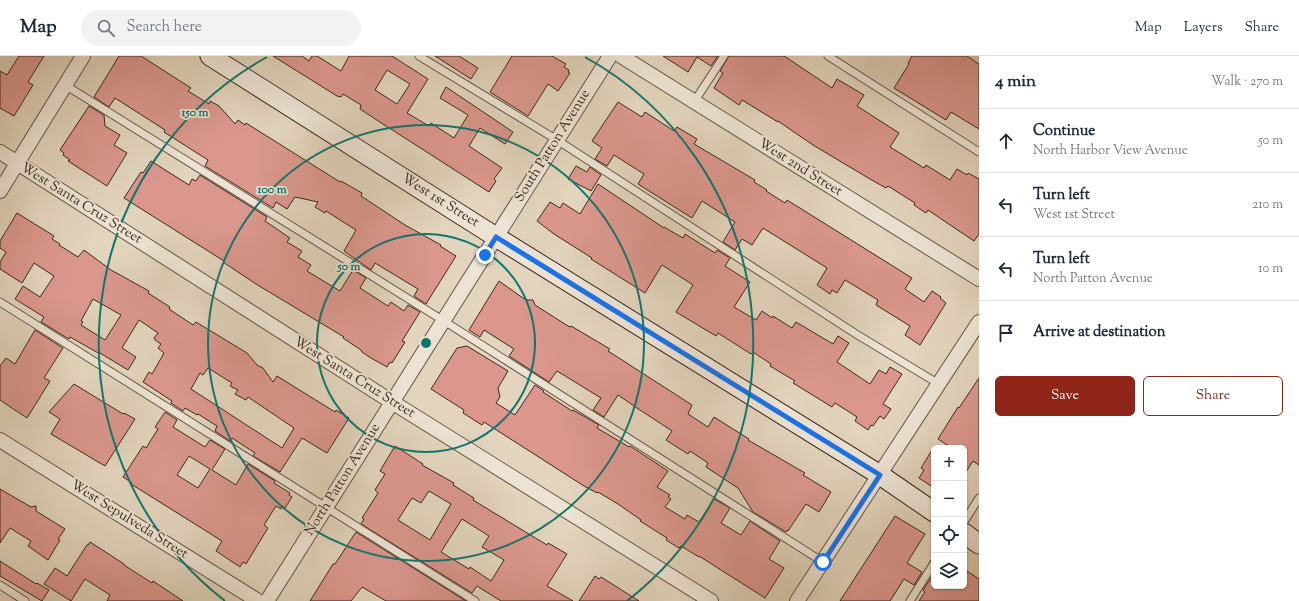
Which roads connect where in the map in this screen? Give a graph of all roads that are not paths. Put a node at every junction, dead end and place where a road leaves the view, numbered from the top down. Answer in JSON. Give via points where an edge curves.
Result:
{"nodes":[{"id":1,"x":83,"y":56,"type":"edge"},
{"id":2,"x":210,"y":56,"type":"edge"},
{"id":3,"x":419,"y":56,"type":"edge"},
{"id":4,"x":610,"y":56,"type":"edge"},
{"id":5,"x":621,"y":56,"type":"edge"},
{"id":6,"x":724,"y":56,"type":"edge"},
{"id":7,"x":828,"y":56,"type":"edge"},
{"id":8,"x":65,"y":86,"type":"junction"},
{"id":9,"x":694,"y":102,"type":"junction"},
{"id":10,"x":557,"y":140,"type":"junction"},
{"id":11,"x":0,"y":152,"type":"edge"},
{"id":12,"x":979,"y":152,"type":"edge"},
{"id":13,"x":17,"y":163,"type":"junction"},
{"id":14,"x":0,"y":191,"type":"edge"},
{"id":15,"x":496,"y":237,"type":"junction"},
{"id":16,"x":979,"y":279,"type":"edge"},
{"id":17,"x":0,"y":302,"type":"edge"},
{"id":18,"x":444,"y":321,"type":"junction"},
{"id":19,"x":979,"y":322,"type":"edge"},
{"id":20,"x":939,"y":384,"type":"junction"},
{"id":21,"x":392,"y":402,"type":"junction"},
{"id":22,"x":0,"y":440,"type":"edge"},
{"id":23,"x":880,"y":475,"type":"junction"},
{"id":24,"x":979,"y":498,"type":"edge"},
{"id":25,"x":326,"y":508,"type":"junction"},
{"id":26,"x":931,"y":510,"type":"edge"},
{"id":27,"x":967,"y":517,"type":"edge"},
{"id":28,"x":967,"y":535,"type":"edge"},
{"id":29,"x":979,"y":544,"type":"edge"},
{"id":30,"x":823,"y":562,"type":"junction"},
{"id":31,"x":931,"y":568,"type":"edge"},
{"id":32,"x":0,"y":586,"type":"edge"},
{"id":33,"x":25,"y":601,"type":"edge"},
{"id":34,"x":258,"y":601,"type":"edge"},
{"id":35,"x":267,"y":601,"type":"edge"},
{"id":36,"x":475,"y":601,"type":"edge"},
{"id":37,"x":710,"y":601,"type":"edge"},
{"id":38,"x":797,"y":601,"type":"edge"},
{"id":39,"x":910,"y":601,"type":"edge"}],
"edges":[{"from":1,"to":8,"type":"street"},
{"from":2,"to":15,"type":"street","name":"West 1st Street"},
{"from":3,"to":10,"type":"lane"},
{"from":4,"to":10,"type":"street","name":"South Patton Avenue"},
{"from":5,"to":9,"type":"street","name":"West 2nd Street"},
{"from":6,"to":9,"type":"lane"},
{"from":7,"to":12,"type":"lane"},
{"from":8,"to":13,"type":"street"},
{"from":8,"to":18,"type":"lane"},
{"from":9,"to":16,"type":"street","name":"West 2nd Street"},
{"from":10,"to":15,"type":"street","name":"South Patton Avenue"},
{"from":10,"to":20,"type":"lane","via":[[856,334]]},
{"from":11,"to":13,"type":"street","name":"West Santa Cruz Street"},
{"from":13,"to":14,"type":"street"},
{"from":13,"to":21,"type":"street","name":"West Santa Cruz Street"},
{"from":15,"to":18,"type":"street","name":"North Patton Avenue"},
{"from":15,"to":23,"type":"street","name":"West 1st Street"},
{"from":17,"to":25,"type":"lane"},
{"from":18,"to":21,"type":"street","name":"North Patton Avenue"},
{"from":18,"to":30,"type":"lane"},
{"from":19,"to":20,"type":"street"},
{"from":20,"to":23,"type":"street"},
{"from":21,"to":25,"type":"street","name":"North Patton Avenue"},
{"from":21,"to":37,"type":"street","name":"West Santa Cruz Street"},
{"from":22,"to":34,"type":"street","name":"West Sepulveda Street"},
{"from":23,"to":26,"type":"street","name":"West 1st Street"},
{"from":23,"to":30,"type":"street"},
{"from":24,"to":27,"type":"lane"},
{"from":25,"to":35,"type":"street","name":"North Patton Avenue"},
{"from":25,"to":36,"type":"lane"},
{"from":28,"to":29,"type":"street"},
{"from":30,"to":38,"type":"street"},
{"from":31,"to":39,"type":"lane"},
{"from":32,"to":33,"type":"lane"}]}
